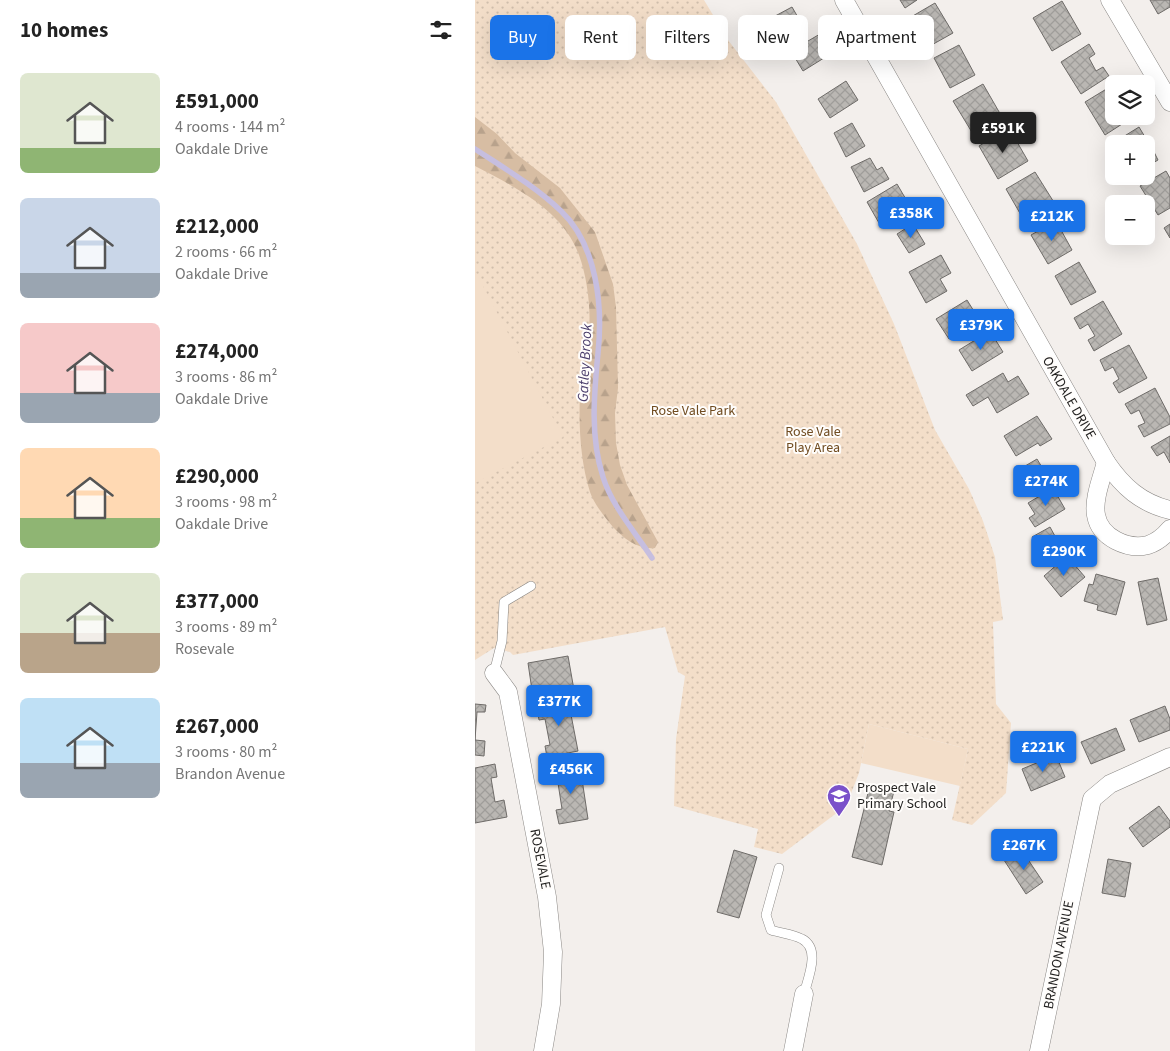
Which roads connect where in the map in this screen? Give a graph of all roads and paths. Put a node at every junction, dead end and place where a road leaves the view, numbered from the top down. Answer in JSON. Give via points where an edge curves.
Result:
{"nodes":[{"id":1,"x":843,"y":0,"type":"edge"},
{"id":2,"x":1110,"y":0,"type":"edge"},
{"id":3,"x":1170,"y":102,"type":"edge"},
{"id":4,"x":1106,"y":462,"type":"junction"},
{"id":5,"x":1170,"y":510,"type":"edge"},
{"id":6,"x":1170,"y":529,"type":"edge"},
{"id":7,"x":531,"y":586,"type":"dead end"},
{"id":8,"x":494,"y":674,"type":"joint"},
{"id":9,"x":1170,"y":757,"type":"edge"},
{"id":10,"x":779,"y":868,"type":"dead end"},
{"id":11,"x":804,"y":994,"type":"joint"},
{"id":12,"x":543,"y":1051,"type":"edge"},
{"id":13,"x":793,"y":1051,"type":"edge"},
{"id":14,"x":1039,"y":1051,"type":"edge"}],
"edges":[{"from":1,"to":4,"type":"street","name":"OAKDALE DRIVE"},
{"from":2,"to":3,"type":"street"},
{"from":4,"to":5,"type":"street","name":"OAKDALE DRIVE","via":[[1137,497]]},
{"from":4,"to":6,"type":"street","via":[[1096,507],[1096,517],[1106,533],[1123,543],[1148,545]]},
{"from":7,"to":8,"type":"lane","via":[[504,602],[503,641]]},
{"from":8,"to":12,"type":"street","name":"ROSEVALE","via":[[508,692],[547,897],[553,952],[551,1004]]},
{"from":9,"to":14,"type":"street","name":"BRANDON AVENUE","via":[[1110,784],[1092,799]]},
{"from":10,"to":11,"type":"lane","via":[[767,915],[771,930],[802,939],[813,954]]},
{"from":11,"to":13,"type":"street"}]}
